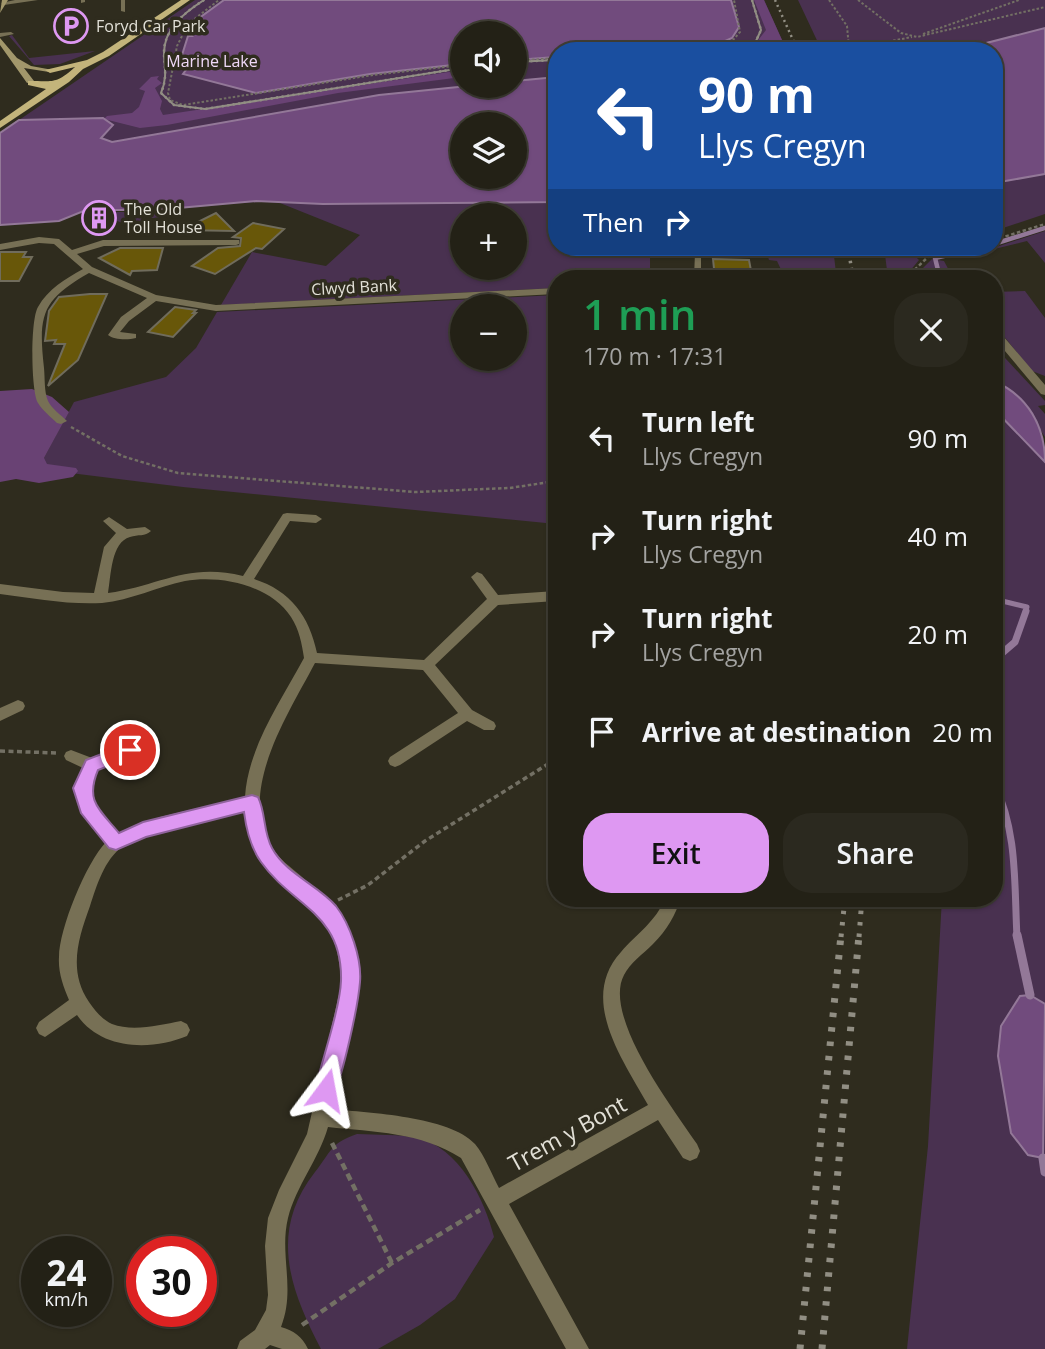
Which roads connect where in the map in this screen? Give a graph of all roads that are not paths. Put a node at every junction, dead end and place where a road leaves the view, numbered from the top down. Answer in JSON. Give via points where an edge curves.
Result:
{"nodes":[{"id":1,"x":35,"y":0,"type":"edge"},
{"id":2,"x":123,"y":0,"type":"edge"},
{"id":3,"x":186,"y":0,"type":"edge"},
{"id":4,"x":4,"y":2,"type":"edge"},
{"id":5,"x":0,"y":11,"type":"edge"},
{"id":6,"x":123,"y":12,"type":"dead end"},
{"id":7,"x":11,"y":34,"type":"dead end"},
{"id":8,"x":0,"y":38,"type":"edge"},
{"id":9,"x":114,"y":48,"type":"junction"},
{"id":10,"x":10,"y":54,"type":"junction"},
{"id":11,"x":49,"y":70,"type":"junction"},
{"id":12,"x":70,"y":77,"type":"junction"},
{"id":13,"x":30,"y":82,"type":"junction"},
{"id":14,"x":60,"y":83,"type":"junction"},
{"id":15,"x":25,"y":108,"type":"junction"},
{"id":16,"x":0,"y":125,"type":"edge"},
{"id":17,"x":236,"y":242,"type":"dead end"},
{"id":18,"x":0,"y":247,"type":"edge"},
{"id":19,"x":71,"y":253,"type":"junction"},
{"id":20,"x":89,"y":269,"type":"junction"},
{"id":21,"x":548,"y":291,"type":"edge"},
{"id":22,"x":154,"y":298,"type":"junction"},
{"id":23,"x":113,"y":335,"type":"junction"},
{"id":24,"x":132,"y":336,"type":"dead end"},
{"id":25,"x":1003,"y":342,"type":"edge"},
{"id":26,"x":109,"y":348,"type":"dead end"},
{"id":27,"x":1041,"y":382,"type":"edge"},
{"id":28,"x":1045,"y":392,"type":"edge"},
{"id":29,"x":61,"y":421,"type":"road end"},
{"id":30,"x":294,"y":505,"type":"dead end"},
{"id":31,"x":287,"y":517,"type":"junction"},
{"id":32,"x":316,"y":519,"type":"dead end"},
{"id":33,"x":110,"y":521,"type":"dead end"},
{"id":34,"x":145,"y":531,"type":"dead end"},
{"id":35,"x":124,"y":533,"type":"junction"},
{"id":36,"x":477,"y":577,"type":"dead end"},
{"id":37,"x":246,"y":582,"type":"junction"},
{"id":38,"x":0,"y":589,"type":"edge"},
{"id":39,"x":548,"y":597,"type":"edge"},
{"id":40,"x":100,"y":598,"type":"junction"},
{"id":41,"x":495,"y":600,"type":"junction"},
{"id":42,"x":311,"y":658,"type":"junction"},
{"id":43,"x":427,"y":665,"type":"junction"},
{"id":44,"x":18,"y":706,"type":"dead end"},
{"id":45,"x":467,"y":714,"type":"junction"},
{"id":46,"x":0,"y":715,"type":"edge"},
{"id":47,"x":489,"y":726,"type":"dead end"},
{"id":48,"x":130,"y":750,"type":"dead end"},
{"id":49,"x":71,"y":756,"type":"road end"},
{"id":50,"x":395,"y":761,"type":"dead end"},
{"id":51,"x":92,"y":765,"type":"junction"},
{"id":52,"x":252,"y":802,"type":"junction"},
{"id":53,"x":116,"y":842,"type":"junction"},
{"id":54,"x":670,"y":907,"type":"edge"},
{"id":55,"x":79,"y":1003,"type":"junction"},
{"id":56,"x":45,"y":1028,"type":"dead end"},
{"id":57,"x":181,"y":1030,"type":"dead end"},
{"id":58,"x":661,"y":1108,"type":"junction"},
{"id":59,"x":319,"y":1117,"type":"junction"},
{"id":60,"x":690,"y":1151,"type":"dead end"},
{"id":61,"x":497,"y":1200,"type":"junction"},
{"id":62,"x":284,"y":1341,"type":"edge"},
{"id":63,"x":248,"y":1349,"type":"edge"},
{"id":64,"x":579,"y":1349,"type":"edge"}],
"edges":[{"from":1,"to":4,"type":"street"},
{"from":2,"to":6,"type":"lane"},
{"from":3,"to":9,"type":"main road"},
{"from":4,"to":5,"type":"main road"},
{"from":7,"to":8,"type":"lane"},
{"from":8,"to":10,"type":"main road"},
{"from":9,"to":11,"type":"main road","via":[[84,62]]},
{"from":9,"to":12,"type":"main road"},
{"from":10,"to":11,"type":"main road","via":[[29,68]]},
{"from":10,"to":13,"type":"main road"},
{"from":11,"to":12,"type":"main road","via":[[67,72]]},
{"from":11,"to":13,"type":"main road","via":[[34,75]]},
{"from":12,"to":14,"type":"main road"},
{"from":13,"to":14,"type":"main road"},
{"from":13,"to":15,"type":"main road","via":[[37,91]]},
{"from":14,"to":15,"type":"main road"},
{"from":15,"to":16,"type":"main road"},
{"from":17,"to":19,"type":"street","via":[[178,247],[103,243]]},
{"from":18,"to":19,"type":"street","name":"Clwyd Bank","via":[[49,239]]},
{"from":19,"to":20,"type":"street","name":"Clwyd Bank"},
{"from":20,"to":22,"type":"street","name":"Clwyd Bank"},
{"from":20,"to":29,"type":"street","via":[[49,294],[37,314],[34,341],[40,357],[42,401]]},
{"from":21,"to":22,"type":"street","name":"Clwyd Bank","via":[[246,308]]},
{"from":22,"to":23,"type":"street","via":[[125,319]]},
{"from":23,"to":24,"type":"street"},
{"from":23,"to":26,"type":"street"},
{"from":25,"to":27,"type":"street"},
{"from":27,"to":28,"type":"street"},
{"from":30,"to":31,"type":"street"},
{"from":31,"to":32,"type":"street"},
{"from":31,"to":37,"type":"street"},
{"from":33,"to":35,"type":"street"},
{"from":34,"to":35,"type":"street"},
{"from":35,"to":40,"type":"street","via":[[110,547]]},
{"from":36,"to":41,"type":"street"},
{"from":37,"to":40,"type":"street","via":[[200,575]]},
{"from":37,"to":42,"type":"street","via":[[289,605],[308,640]]},
{"from":38,"to":40,"type":"street"},
{"from":39,"to":41,"type":"street"},
{"from":41,"to":43,"type":"street"},
{"from":42,"to":43,"type":"street"},
{"from":42,"to":52,"type":"street","via":[[257,766]]},
{"from":43,"to":45,"type":"street"},
{"from":44,"to":46,"type":"street"},
{"from":45,"to":47,"type":"street"},
{"from":45,"to":50,"type":"street"},
{"from":48,"to":51,"type":"street"},
{"from":49,"to":51,"type":"street"},
{"from":51,"to":53,"type":"street","via":[[82,788],[87,807]]},
{"from":52,"to":53,"type":"street","via":[[143,830]]},
{"from":52,"to":59,"type":"street","via":[[255,828],[266,855],[323,907],[346,951],[351,981]]},
{"from":53,"to":55,"type":"street","via":[[92,877],[71,935],[67,960]]},
{"from":54,"to":58,"type":"street","name":"Trem y Bont","via":[[658,929],[620,964],[611,986],[611,1015]]},
{"from":55,"to":56,"type":"street"},
{"from":55,"to":57,"type":"street","via":[[110,1032],[149,1035]]},
{"from":58,"to":60,"type":"street","name":"Trem y Bont"},
{"from":58,"to":61,"type":"street","name":"Trem y Bont"},
{"from":59,"to":61,"type":"street","name":"Trem y Bont","via":[[432,1131],[452,1139],[468,1151]]},
{"from":59,"to":62,"type":"street","via":[[312,1145],[276,1226],[275,1269]]},
{"from":61,"to":64,"type":"street","name":"Trem y Bont"},
{"from":62,"to":63,"type":"street"}]}
